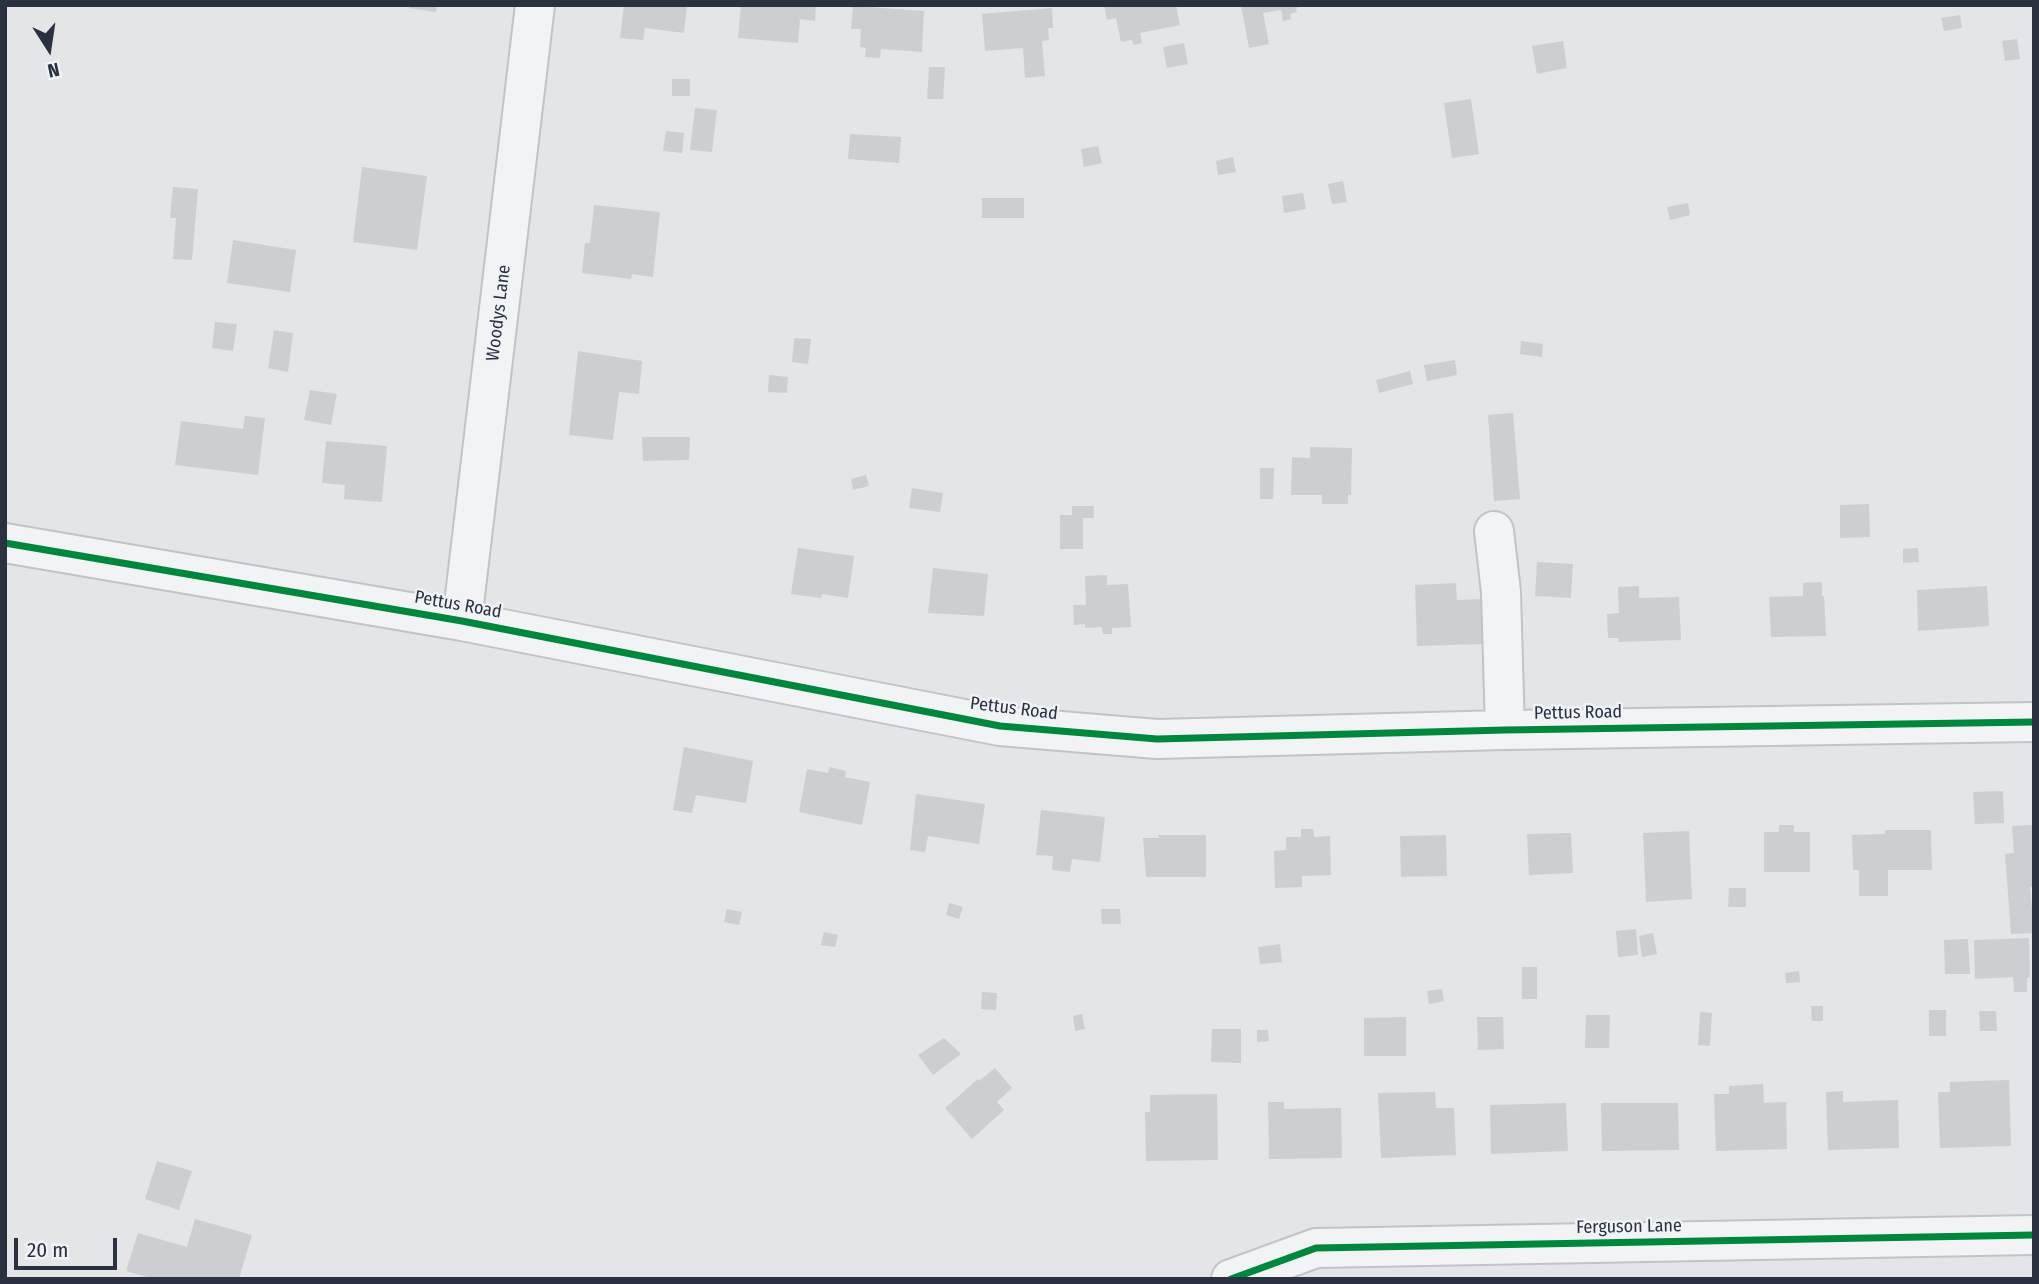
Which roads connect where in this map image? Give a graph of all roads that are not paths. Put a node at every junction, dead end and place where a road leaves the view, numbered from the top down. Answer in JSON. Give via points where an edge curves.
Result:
{"nodes":[{"id":1,"x":535,"y":5,"type":"edge"},
{"id":2,"x":1494,"y":531,"type":"dead end"},
{"id":3,"x":5,"y":543,"type":"edge"},
{"id":4,"x":462,"y":621,"type":"junction"},
{"id":5,"x":2034,"y":722,"type":"edge"},
{"id":6,"x":1505,"y":730,"type":"junction"},
{"id":7,"x":2034,"y":1235,"type":"edge"},
{"id":8,"x":1231,"y":1279,"type":"edge"}],
"edges":[{"from":1,"to":4,"type":"street","name":"Woodys Lane"},
{"from":2,"to":6,"type":"street","via":[[1501,592]]},
{"from":3,"to":4,"type":"street","name":"Pettus Road"},
{"from":4,"to":6,"type":"street","name":"Pettus Road","via":[[1000,726],[1157,739]]},
{"from":5,"to":6,"type":"street","name":"Pettus Road"},
{"from":7,"to":8,"type":"street","name":"Ferguson Lane","via":[[1316,1248]]}]}
